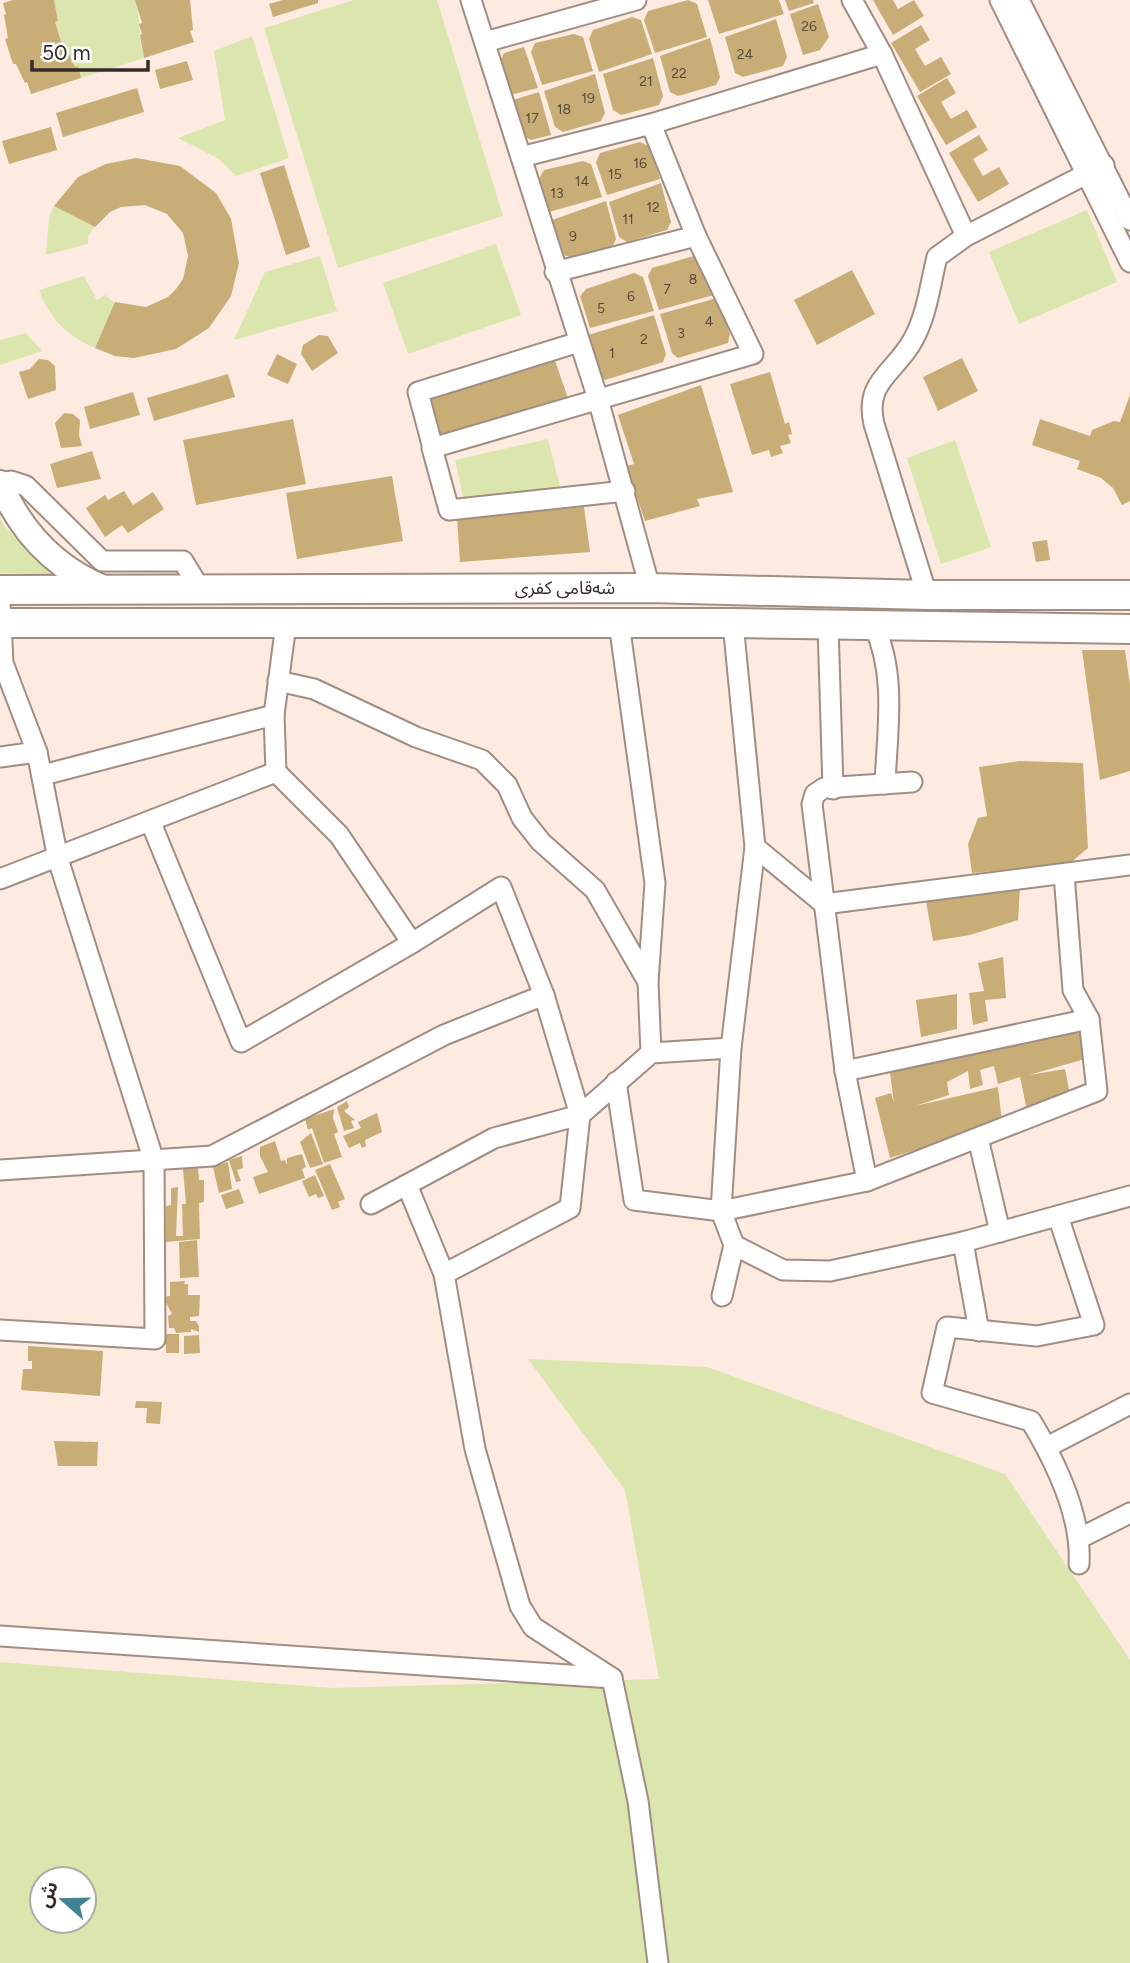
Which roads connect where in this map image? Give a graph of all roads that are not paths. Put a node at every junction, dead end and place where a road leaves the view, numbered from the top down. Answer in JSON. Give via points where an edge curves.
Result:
{"nodes":[{"id":1,"x":471,"y":0,"type":"edge"},
{"id":2,"x":636,"y":0,"type":"edge"},
{"id":3,"x":852,"y":0,"type":"edge"},
{"id":4,"x":1000,"y":0,"type":"edge"},
{"id":5,"x":1019,"y":0,"type":"edge"},
{"id":6,"x":485,"y":42,"type":"junction"},
{"id":7,"x":882,"y":54,"type":"junction"},
{"id":8,"x":651,"y":124,"type":"junction"},
{"id":9,"x":521,"y":157,"type":"junction"},
{"id":10,"x":1104,"y":165,"type":"junction"},
{"id":11,"x":1086,"y":174,"type":"junction"},
{"id":12,"x":1114,"y":188,"type":"edge"},
{"id":13,"x":1130,"y":220,"type":"edge"},
{"id":14,"x":696,"y":236,"type":"junction"},
{"id":15,"x":966,"y":236,"type":"junction"},
{"id":16,"x":1130,"y":262,"type":"edge"},
{"id":17,"x":555,"y":272,"type":"junction"},
{"id":18,"x":579,"y":342,"type":"junction"},
{"id":19,"x":598,"y":399,"type":"junction"},
{"id":20,"x":433,"y":448,"type":"junction"},
{"id":21,"x":0,"y":483,"type":"edge"},
{"id":22,"x":625,"y":491,"type":"junction"},
{"id":23,"x":200,"y":589,"type":"junction"},
{"id":24,"x":650,"y":589,"type":"junction"},
{"id":25,"x":0,"y":590,"type":"edge"},
{"id":26,"x":106,"y":590,"type":"junction"},
{"id":27,"x":926,"y":595,"type":"junction"},
{"id":28,"x":1130,"y":595,"type":"edge"},
{"id":29,"x":1,"y":616,"type":"edge"},
{"id":30,"x":620,"y":623,"type":"junction"},
{"id":31,"x":733,"y":623,"type":"junction"},
{"id":32,"x":286,"y":624,"type":"junction"},
{"id":33,"x":828,"y":625,"type":"junction"},
{"id":34,"x":874,"y":626,"type":"junction"},
{"id":35,"x":1130,"y":629,"type":"edge"},
{"id":36,"x":2,"y":664,"type":"edge"},
{"id":37,"x":278,"y":681,"type":"junction"},
{"id":38,"x":274,"y":715,"type":"junction"},
{"id":39,"x":37,"y":752,"type":"junction"},
{"id":40,"x":0,"y":757,"type":"edge"},
{"id":41,"x":276,"y":772,"type":"junction"},
{"id":42,"x":43,"y":775,"type":"junction"},
{"id":43,"x":912,"y":782,"type":"dead end"},
{"id":44,"x":885,"y":785,"type":"junction"},
{"id":45,"x":833,"y":789,"type":"junction"},
{"id":46,"x":151,"y":823,"type":"junction"},
{"id":47,"x":755,"y":847,"type":"junction"},
{"id":48,"x":58,"y":859,"type":"junction"},
{"id":49,"x":1130,"y":865,"type":"edge"},
{"id":50,"x":1064,"y":874,"type":"junction"},
{"id":51,"x":0,"y":879,"type":"edge"},
{"id":52,"x":824,"y":904,"type":"junction"},
{"id":53,"x":412,"y":943,"type":"junction"},
{"id":54,"x":648,"y":982,"type":"junction"},
{"id":55,"x":544,"y":995,"type":"junction"},
{"id":56,"x":1089,"y":1019,"type":"junction"},
{"id":57,"x":731,"y":1048,"type":"junction"},
{"id":58,"x":651,"y":1053,"type":"junction"},
{"id":59,"x":845,"y":1071,"type":"junction"},
{"id":60,"x":616,"y":1082,"type":"junction"},
{"id":61,"x":580,"y":1115,"type":"junction"},
{"id":62,"x":978,"y":1138,"type":"junction"},
{"id":63,"x":154,"y":1161,"type":"junction"},
{"id":64,"x":0,"y":1170,"type":"edge"},
{"id":65,"x":867,"y":1181,"type":"junction"},
{"id":66,"x":407,"y":1185,"type":"junction"},
{"id":67,"x":1130,"y":1196,"type":"edge"},
{"id":68,"x":371,"y":1204,"type":"dead end"},
{"id":69,"x":721,"y":1211,"type":"junction"},
{"id":70,"x":1058,"y":1216,"type":"junction"},
{"id":71,"x":1000,"y":1232,"type":"junction"},
{"id":72,"x":963,"y":1242,"type":"junction"},
{"id":73,"x":734,"y":1245,"type":"junction"},
{"id":74,"x":444,"y":1274,"type":"junction"},
{"id":75,"x":722,"y":1296,"type":"dead end"},
{"id":76,"x":0,"y":1330,"type":"edge"},
{"id":77,"x":979,"y":1331,"type":"junction"},
{"id":78,"x":1130,"y":1404,"type":"edge"},
{"id":79,"x":1047,"y":1447,"type":"junction"},
{"id":80,"x":1130,"y":1513,"type":"edge"},
{"id":81,"x":1080,"y":1538,"type":"junction"},
{"id":82,"x":1079,"y":1564,"type":"dead end"},
{"id":83,"x":0,"y":1636,"type":"edge"},
{"id":84,"x":612,"y":1678,"type":"junction"},
{"id":85,"x":658,"y":1963,"type":"edge"}],
"edges":[{"from":1,"to":6,"type":"street"},
{"from":2,"to":6,"type":"street"},
{"from":3,"to":7,"type":"street"},
{"from":4,"to":11,"type":"street"},
{"from":5,"to":10,"type":"street"},
{"from":6,"to":9,"type":"street"},
{"from":7,"to":8,"type":"street"},
{"from":7,"to":15,"type":"street"},
{"from":8,"to":9,"type":"street"},
{"from":8,"to":14,"type":"street"},
{"from":9,"to":17,"type":"street"},
{"from":10,"to":11,"type":"street"},
{"from":10,"to":12,"type":"street"},
{"from":11,"to":12,"type":"street"},
{"from":11,"to":15,"type":"street"},
{"from":12,"to":13,"type":"street"},
{"from":12,"to":16,"type":"street"},
{"from":14,"to":17,"type":"street"},
{"from":14,"to":19,"type":"street","via":[[753,354]]},
{"from":15,"to":27,"type":"street","via":[[937,257],[927,306],[912,341],[872,397],[874,424]]},
{"from":17,"to":18,"type":"street"},
{"from":18,"to":19,"type":"street"},
{"from":18,"to":20,"type":"street","via":[[418,392]]},
{"from":19,"to":20,"type":"street"},
{"from":19,"to":22,"type":"street"},
{"from":20,"to":22,"type":"street","via":[[449,510]]},
{"from":21,"to":23,"type":"street","via":[[26,486],[102,561],[183,561]]},
{"from":21,"to":26,"type":"main road","via":[[15,514],[44,549],[80,579]]},
{"from":22,"to":24,"type":"street"},
{"from":23,"to":24,"type":"highway","name":"شەقامی کفری"},
{"from":23,"to":26,"type":"highway","name":"شەقامی کفری"},
{"from":24,"to":27,"type":"highway","name":"شەقامی کفری"},
{"from":25,"to":26,"type":"highway","name":"شەقامی کفری"},
{"from":27,"to":28,"type":"highway","name":"شەقامی کفری"},
{"from":29,"to":32,"type":"highway","name":"شەقامی کفری"},
{"from":29,"to":36,"type":"street"},
{"from":30,"to":31,"type":"highway","name":"شەقامی کفری"},
{"from":30,"to":32,"type":"highway","name":"شەقامی کفری"},
{"from":30,"to":54,"type":"street","via":[[655,883]]},
{"from":31,"to":33,"type":"highway","name":"شەقامی کفری"},
{"from":31,"to":47,"type":"street"},
{"from":32,"to":37,"type":"street"},
{"from":33,"to":34,"type":"highway","name":"شەقامی کفری"},
{"from":33,"to":45,"type":"street"},
{"from":34,"to":35,"type":"highway","name":"شەقامی کفری"},
{"from":34,"to":44,"type":"street","via":[[888,677]]},
{"from":36,"to":39,"type":"street"},
{"from":37,"to":38,"type":"street"},
{"from":37,"to":54,"type":"street","via":[[314,689],[416,737],[482,760],[507,785],[522,818],[541,842],[595,890]]},
{"from":38,"to":41,"type":"street"},
{"from":38,"to":42,"type":"street"},
{"from":39,"to":40,"type":"street"},
{"from":39,"to":42,"type":"street"},
{"from":41,"to":46,"type":"street"},
{"from":41,"to":53,"type":"street","via":[[339,835]]},
{"from":42,"to":48,"type":"street"},
{"from":43,"to":44,"type":"street"},
{"from":44,"to":45,"type":"street"},
{"from":45,"to":52,"type":"street","via":[[815,794],[812,804]]},
{"from":46,"to":48,"type":"street"},
{"from":46,"to":53,"type":"street","via":[[241,1042]]},
{"from":47,"to":52,"type":"street"},
{"from":47,"to":57,"type":"street"},
{"from":48,"to":51,"type":"street"},
{"from":48,"to":63,"type":"street"},
{"from":49,"to":50,"type":"street"},
{"from":50,"to":52,"type":"street"},
{"from":50,"to":56,"type":"street","via":[[1073,990]]},
{"from":52,"to":59,"type":"street"},
{"from":53,"to":55,"type":"street","via":[[501,887]]},
{"from":54,"to":58,"type":"street"},
{"from":55,"to":61,"type":"street"},
{"from":55,"to":63,"type":"street","via":[[444,1035],[212,1156]]},
{"from":56,"to":59,"type":"street"},
{"from":56,"to":62,"type":"street","via":[[1097,1091]]},
{"from":57,"to":58,"type":"street"},
{"from":57,"to":69,"type":"street"},
{"from":58,"to":60,"type":"street"},
{"from":59,"to":65,"type":"street"},
{"from":60,"to":61,"type":"street"},
{"from":60,"to":69,"type":"street","via":[[634,1200]]},
{"from":61,"to":66,"type":"street","via":[[494,1138]]},
{"from":61,"to":74,"type":"street","via":[[570,1208]]},
{"from":62,"to":65,"type":"street"},
{"from":62,"to":71,"type":"street"},
{"from":63,"to":64,"type":"street"},
{"from":63,"to":76,"type":"street","via":[[155,1339]]},
{"from":65,"to":69,"type":"street"},
{"from":66,"to":68,"type":"street"},
{"from":66,"to":74,"type":"street"},
{"from":67,"to":70,"type":"street"},
{"from":69,"to":73,"type":"street"},
{"from":70,"to":71,"type":"street"},
{"from":70,"to":77,"type":"street","via":[[1094,1325],[1037,1336]]},
{"from":71,"to":72,"type":"street"},
{"from":72,"to":73,"type":"street","via":[[830,1271],[783,1270]]},
{"from":72,"to":77,"type":"street"},
{"from":73,"to":75,"type":"street"},
{"from":74,"to":84,"type":"street","via":[[475,1449],[520,1606],[533,1627]]},
{"from":77,"to":79,"type":"street","via":[[947,1327],[932,1394],[1031,1421]]},
{"from":78,"to":79,"type":"street"},
{"from":79,"to":81,"type":"street"},
{"from":80,"to":81,"type":"street"},
{"from":81,"to":82,"type":"street"},
{"from":83,"to":84,"type":"street"},
{"from":84,"to":85,"type":"street","via":[[638,1801]]}]}
